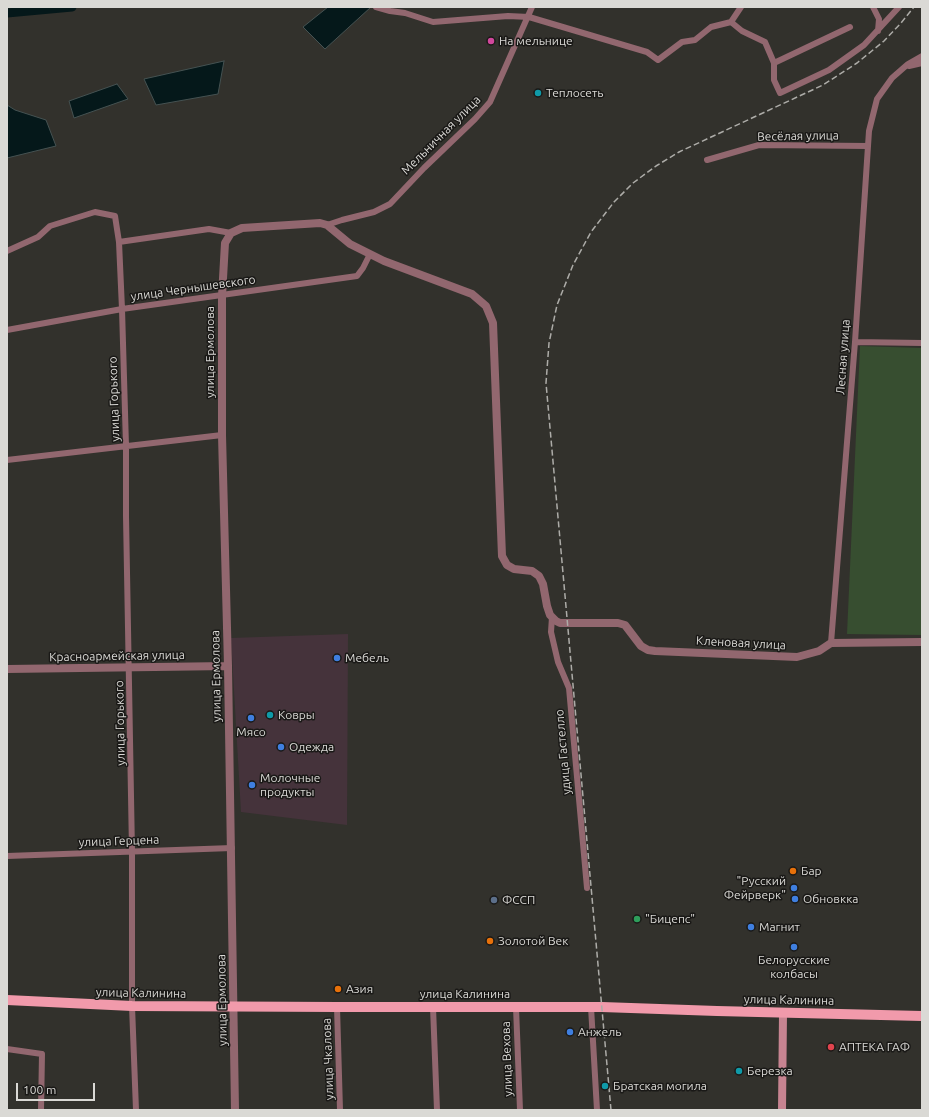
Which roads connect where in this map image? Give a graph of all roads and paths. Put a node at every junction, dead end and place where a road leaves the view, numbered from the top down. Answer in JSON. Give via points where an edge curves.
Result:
{"nodes":[{"id":1,"x":376,"y":7,"type":"edge"},
{"id":2,"x":532,"y":7,"type":"edge"},
{"id":3,"x":742,"y":7,"type":"edge"},
{"id":4,"x":873,"y":7,"type":"edge"},
{"id":5,"x":900,"y":7,"type":"edge"},
{"id":6,"x":528,"y":17,"type":"junction"},
{"id":7,"x":731,"y":22,"type":"junction"},
{"id":8,"x":850,"y":27,"type":"dead end"},
{"id":9,"x":878,"y":31,"type":"junction"},
{"id":10,"x":922,"y":56,"type":"edge"},
{"id":11,"x":774,"y":63,"type":"junction"},
{"id":12,"x":922,"y":63,"type":"edge"},
{"id":13,"x":905,"y":66,"type":"junction"},
{"id":14,"x":868,"y":146,"type":"junction"},
{"id":15,"x":707,"y":160,"type":"dead end"},
{"id":16,"x":327,"y":225,"type":"junction"},
{"id":17,"x":231,"y":233,"type":"junction"},
{"id":18,"x":119,"y":242,"type":"junction"},
{"id":19,"x":7,"y":251,"type":"edge"},
{"id":20,"x":370,"y":254,"type":"junction"},
{"id":21,"x":222,"y":296,"type":"junction"},
{"id":22,"x":122,"y":309,"type":"junction"},
{"id":23,"x":7,"y":330,"type":"edge"},
{"id":24,"x":855,"y":342,"type":"junction"},
{"id":25,"x":922,"y":343,"type":"edge"},
{"id":26,"x":222,"y":435,"type":"junction"},
{"id":27,"x":126,"y":446,"type":"junction"},
{"id":28,"x":7,"y":460,"type":"edge"},
{"id":29,"x":552,"y":617,"type":"junction"},
{"id":30,"x":922,"y":642,"type":"edge"},
{"id":31,"x":832,"y":643,"type":"junction"},
{"id":32,"x":228,"y":666,"type":"junction"},
{"id":33,"x":130,"y":667,"type":"junction"},
{"id":34,"x":7,"y":669,"type":"edge"},
{"id":35,"x":232,"y":848,"type":"junction"},
{"id":36,"x":132,"y":852,"type":"junction"},
{"id":37,"x":7,"y":856,"type":"edge"},
{"id":38,"x":587,"y":888,"type":"dead end"},
{"id":39,"x":7,"y":1000,"type":"edge"},
{"id":40,"x":132,"y":1006,"type":"junction"},
{"id":41,"x":234,"y":1007,"type":"junction"},
{"id":42,"x":433,"y":1007,"type":"junction"},
{"id":43,"x":516,"y":1007,"type":"junction"},
{"id":44,"x":591,"y":1007,"type":"junction"},
{"id":45,"x":337,"y":1008,"type":"junction"},
{"id":46,"x":783,"y":1013,"type":"junction"},
{"id":47,"x":922,"y":1016,"type":"edge"},
{"id":48,"x":7,"y":1049,"type":"edge"},
{"id":49,"x":41,"y":1110,"type":"edge"},
{"id":50,"x":136,"y":1110,"type":"edge"},
{"id":51,"x":235,"y":1110,"type":"edge"},
{"id":52,"x":340,"y":1110,"type":"edge"},
{"id":53,"x":437,"y":1110,"type":"edge"},
{"id":54,"x":520,"y":1110,"type":"edge"},
{"id":55,"x":598,"y":1110,"type":"edge"},
{"id":56,"x":782,"y":1110,"type":"edge"}],
"edges":[{"from":1,"to":6,"type":"street","via":[[434,22],[508,16]]},
{"from":2,"to":6,"type":"street","name":"Мельничная улица"},
{"from":3,"to":7,"type":"street"},
{"from":4,"to":9,"type":"street","via":[[879,19]]},
{"from":5,"to":9,"type":"street"},
{"from":6,"to":7,"type":"street","via":[[647,52],[658,60],[682,42],[695,40],[711,27]]},
{"from":6,"to":16,"type":"street","name":"Мельничная улица","via":[[490,102],[475,119],[390,204],[374,212]]},
{"from":7,"to":11,"type":"street","via":[[742,31],[765,42]]},
{"from":8,"to":11,"type":"street"},
{"from":9,"to":11,"type":"street","via":[[864,45],[829,70],[780,93],[774,80]]},
{"from":10,"to":13,"type":"street","name":"Лесная улица"},
{"from":12,"to":13,"type":"street"},
{"from":13,"to":14,"type":"street","name":"Лесная улица","via":[[892,78],[877,99]]},
{"from":14,"to":15,"type":"street","name":"Весёлая улица","via":[[759,145]]},
{"from":14,"to":24,"type":"street","name":"Лесная улица"},
{"from":16,"to":17,"type":"street","via":[[320,223],[242,228]]},
{"from":16,"to":20,"type":"street","via":[[350,244]]},
{"from":17,"to":18,"type":"street","via":[[209,229]]},
{"from":17,"to":21,"type":"street","name":"улица Ермолова","via":[[225,242]]},
{"from":18,"to":19,"type":"street","name":"улица Горького","via":[[115,216],[95,212],[50,226],[38,236]]},
{"from":18,"to":22,"type":"street","name":"улица Горького"},
{"from":20,"to":21,"type":"street","name":"улица Чернышевского","via":[[358,276]]},
{"from":20,"to":29,"type":"street","via":[[472,294],[486,306],[493,323],[502,556],[507,565],[514,569],[532,571],[539,576]]},
{"from":21,"to":22,"type":"street","name":"улица Чернышевского"},
{"from":21,"to":26,"type":"street","name":"улица Ермолова"},
{"from":22,"to":23,"type":"street","name":"улица Чернышевского"},
{"from":22,"to":27,"type":"street","name":"улица Горького"},
{"from":24,"to":25,"type":"street"},
{"from":24,"to":31,"type":"street","name":"Лесная улица"},
{"from":26,"to":27,"type":"street"},
{"from":26,"to":32,"type":"street","name":"улица Ермолова"},
{"from":27,"to":28,"type":"street"},
{"from":27,"to":33,"type":"street","name":"улица Горького"},
{"from":29,"to":31,"type":"street","name":"Кленовая улица","via":[[560,623],[625,625],[641,646],[655,651],[797,658],[819,651]]},
{"from":29,"to":38,"type":"street","name":"удица Гастелло","via":[[551,632],[558,662],[569,688]]},
{"from":30,"to":31,"type":"street","name":"Кленовая улица"},
{"from":32,"to":33,"type":"street","name":"Красноармейская улица"},
{"from":32,"to":35,"type":"street","name":"улица Ермолова"},
{"from":33,"to":34,"type":"street","name":"Красноармейская улица"},
{"from":33,"to":36,"type":"street","name":"улица Горького"},
{"from":35,"to":36,"type":"street","name":"улица Герцена"},
{"from":35,"to":41,"type":"street","name":"улица Ермолова"},
{"from":36,"to":37,"type":"street","name":"улица Герцена"},
{"from":36,"to":40,"type":"street","name":"улица Горького"},
{"from":39,"to":40,"type":"main road","name":"улица Калинина"},
{"from":40,"to":41,"type":"main road","name":"улица Калинина"},
{"from":40,"to":50,"type":"street","name":"улица Горького"},
{"from":41,"to":45,"type":"main road","name":"улица Калинина"},
{"from":41,"to":51,"type":"street","name":"улица Ермолова"},
{"from":42,"to":43,"type":"main road","name":"улица Калинина"},
{"from":42,"to":45,"type":"main road","name":"улица Калинина"},
{"from":42,"to":53,"type":"street"},
{"from":43,"to":44,"type":"main road","name":"улица Калинина"},
{"from":43,"to":54,"type":"street","name":"улица Вехова"},
{"from":44,"to":46,"type":"main road","name":"улица Калинина"},
{"from":44,"to":55,"type":"street"},
{"from":45,"to":52,"type":"street","name":"улица Чкалова"},
{"from":46,"to":47,"type":"main road","name":"улица Калинина"},
{"from":46,"to":56,"type":"main road"},
{"from":48,"to":49,"type":"street","via":[[42,1054]]}]}
